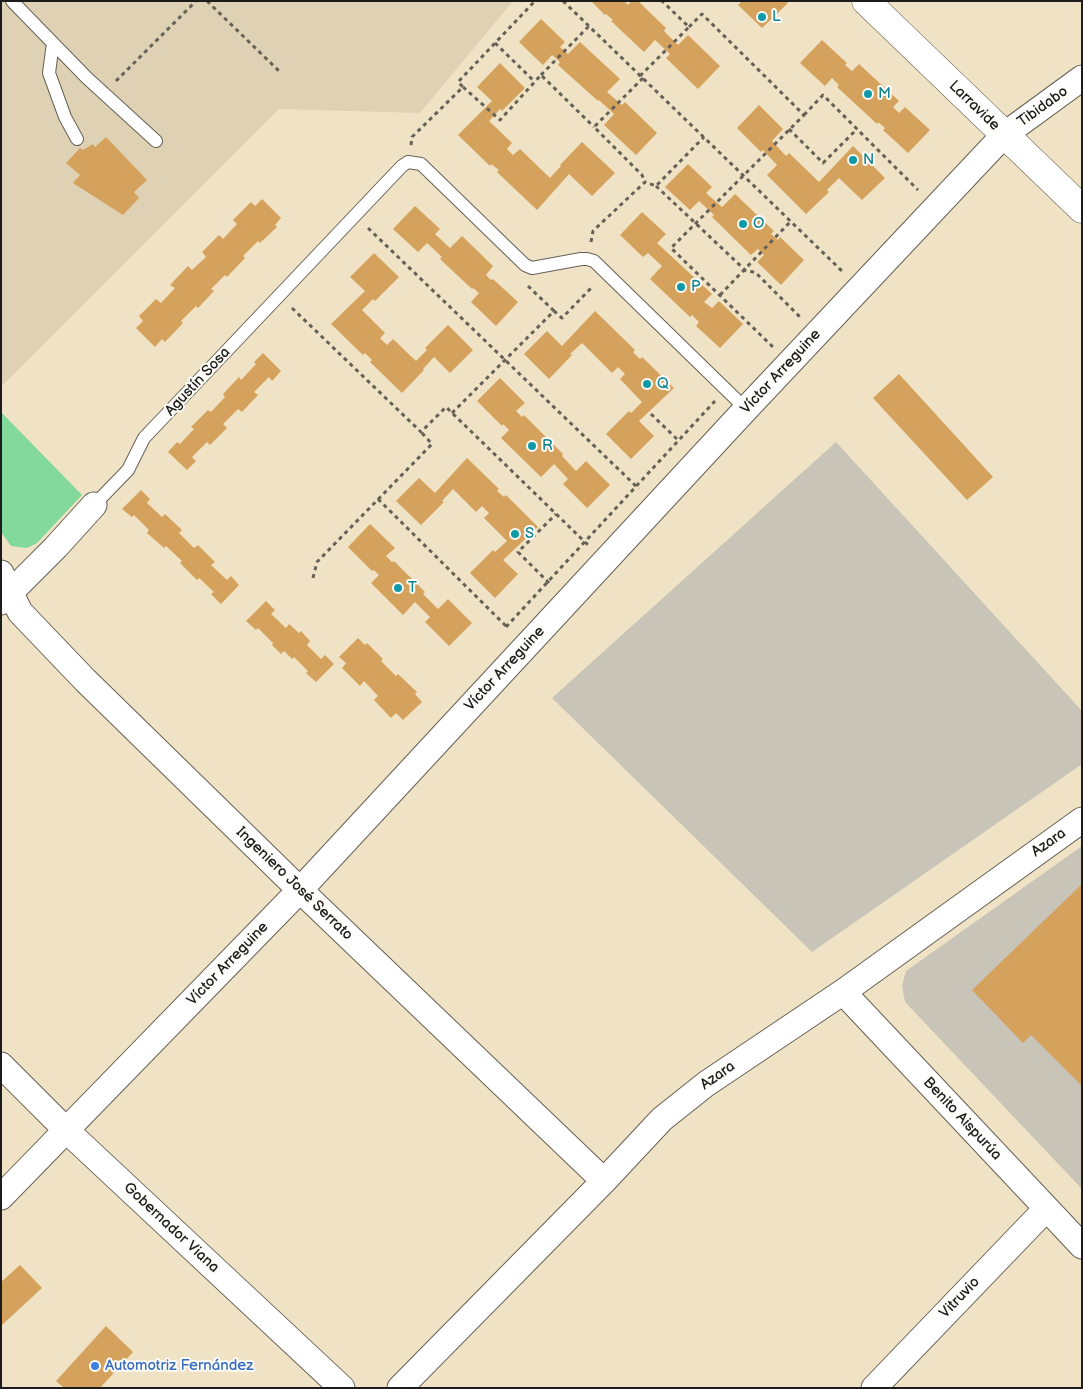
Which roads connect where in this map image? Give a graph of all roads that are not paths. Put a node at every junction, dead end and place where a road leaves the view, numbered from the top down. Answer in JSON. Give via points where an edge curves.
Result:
{"nodes":[{"id":1,"x":12,"y":1,"type":"edge"},
{"id":2,"x":866,"y":1,"type":"edge"},
{"id":3,"x":53,"y":43,"type":"junction"},
{"id":4,"x":1082,"y":78,"type":"edge"},
{"id":5,"x":1004,"y":135,"type":"junction"},
{"id":6,"x":77,"y":138,"type":"dead end"},
{"id":7,"x":156,"y":141,"type":"dead end"},
{"id":8,"x":1082,"y":209,"type":"edge"},
{"id":9,"x":746,"y":409,"type":"junction"},
{"id":10,"x":94,"y":505,"type":"joint"},
{"id":11,"x":4,"y":589,"type":"edge"},
{"id":12,"x":1082,"y":820,"type":"edge"},
{"id":13,"x":300,"y":890,"type":"junction"},
{"id":14,"x":843,"y":992,"type":"junction"},
{"id":15,"x":1,"y":1065,"type":"edge"},
{"id":16,"x":66,"y":1130,"type":"junction"},
{"id":17,"x":604,"y":1181,"type":"junction"},
{"id":18,"x":1,"y":1197,"type":"edge"},
{"id":19,"x":1046,"y":1209,"type":"junction"},
{"id":20,"x":1082,"y":1246,"type":"edge"},
{"id":21,"x":342,"y":1388,"type":"edge"},
{"id":22,"x":400,"y":1388,"type":"edge"},
{"id":23,"x":874,"y":1388,"type":"edge"}],
"edges":[{"from":1,"to":3,"type":"lane"},
{"from":2,"to":5,"type":"street","name":"Larravide"},
{"from":3,"to":6,"type":"lane","via":[[49,73],[65,117]]},
{"from":3,"to":7,"type":"lane"},
{"from":4,"to":5,"type":"street","name":"Tibidabo"},
{"from":5,"to":8,"type":"street","name":"Larravide"},
{"from":5,"to":9,"type":"street","name":"Víctor Arreguine"},
{"from":9,"to":10,"type":"lane","name":"Agustín Sosa","via":[[594,261],[588,259],[532,268],[525,265],[421,164],[405,164],[144,438],[128,470]]},
{"from":9,"to":13,"type":"street","name":"Víctor Arreguine"},
{"from":10,"to":11,"type":"street","name":"Agustín Sosa","via":[[56,547]]},
{"from":11,"to":13,"type":"street","name":"Ingeniero José Serrato","via":[[20,612],[85,680]]},
{"from":12,"to":14,"type":"street","name":"Azara"},
{"from":13,"to":16,"type":"street","name":"Víctor Arreguine"},
{"from":13,"to":17,"type":"street","name":"Ingeniero José Serrato"},
{"from":14,"to":17,"type":"street","name":"Azara","via":[[662,1119]]},
{"from":14,"to":19,"type":"street","name":"Benito Aispurúa"},
{"from":15,"to":16,"type":"street","name":"Gobernador Viana"},
{"from":16,"to":18,"type":"street","name":"Víctor Arreguine"},
{"from":16,"to":21,"type":"street","name":"Gobernador Viana"},
{"from":17,"to":22,"type":"street","name":"Azara"},
{"from":19,"to":20,"type":"street","name":"Benito Aispurúa"},
{"from":19,"to":23,"type":"street","name":"Vitruvio"}]}
